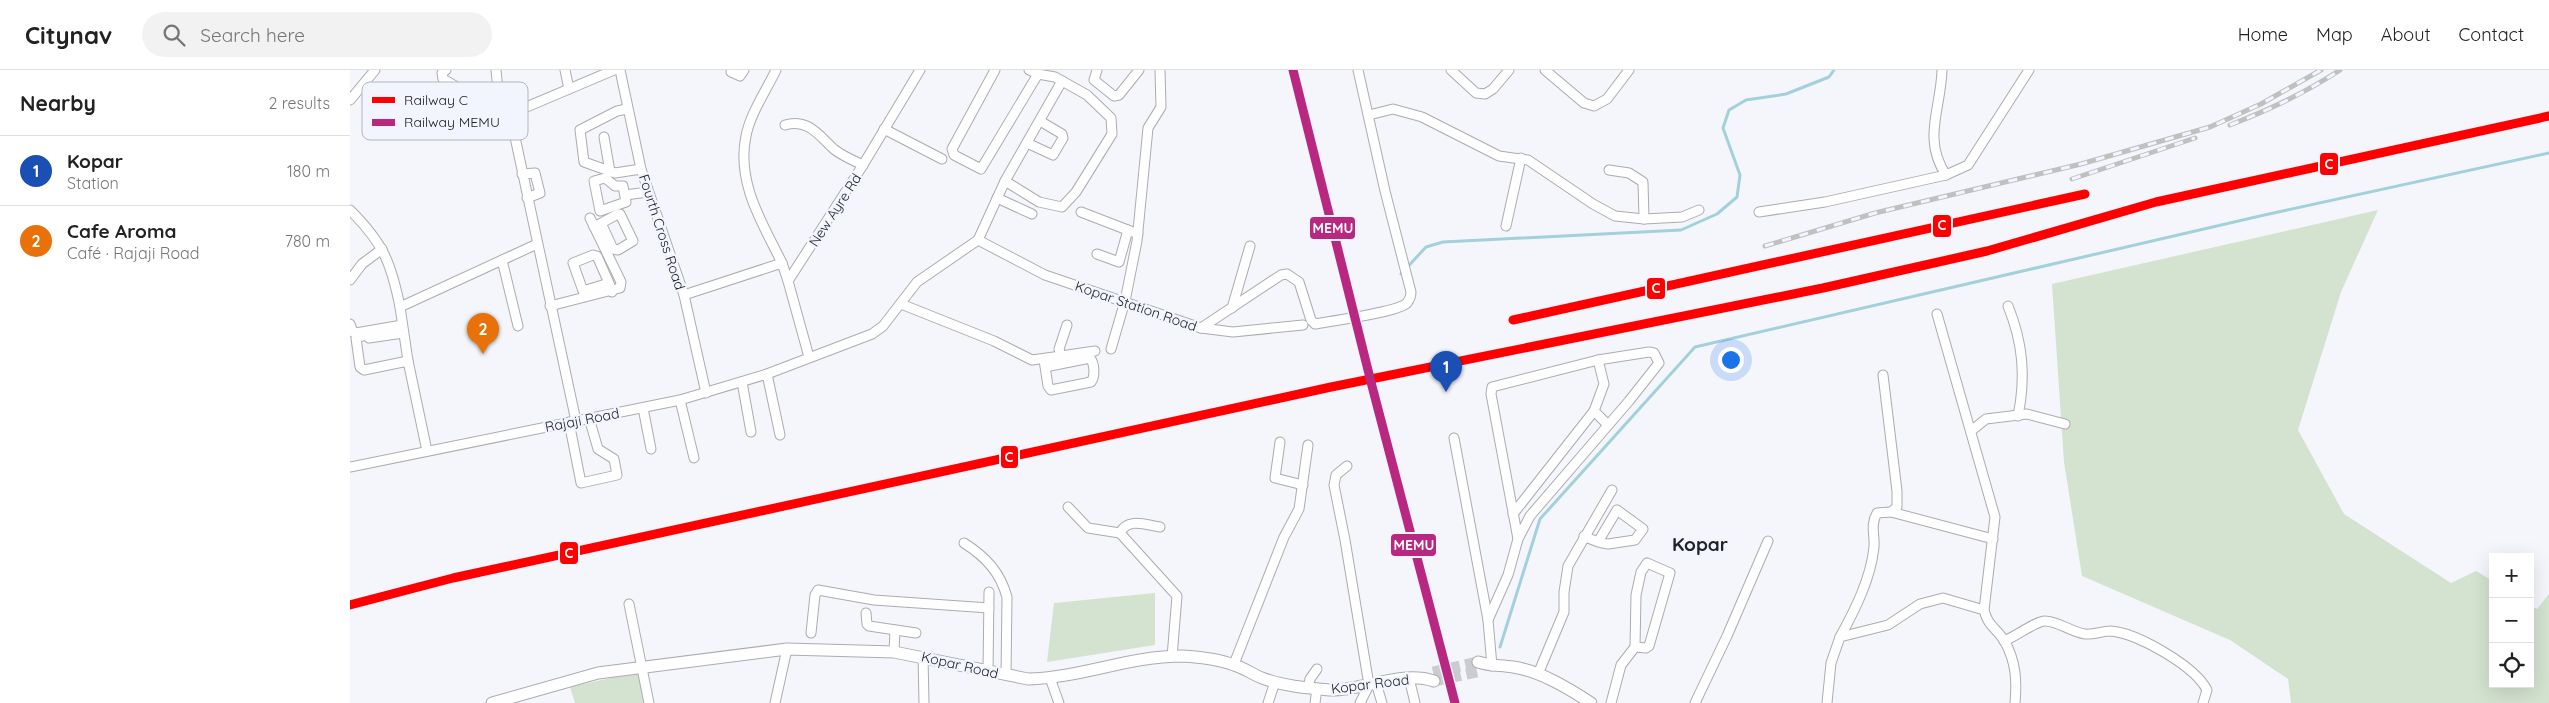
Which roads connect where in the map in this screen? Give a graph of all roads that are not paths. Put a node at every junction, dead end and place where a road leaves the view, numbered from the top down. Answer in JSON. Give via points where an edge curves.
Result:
{"nodes":[{"id":1,"x":375,"y":70,"type":"edge"},
{"id":2,"x":446,"y":70,"type":"edge"},
{"id":3,"x":565,"y":70,"type":"edge"},
{"id":4,"x":614,"y":70,"type":"edge"},
{"id":5,"x":620,"y":70,"type":"edge"},
{"id":6,"x":744,"y":70,"type":"edge"},
{"id":7,"x":776,"y":70,"type":"edge"},
{"id":8,"x":920,"y":70,"type":"edge"},
{"id":9,"x":995,"y":70,"type":"edge"},
{"id":10,"x":1097,"y":70,"type":"edge"},
{"id":11,"x":1139,"y":70,"type":"edge"},
{"id":12,"x":1160,"y":70,"type":"edge"},
{"id":13,"x":1358,"y":70,"type":"edge"},
{"id":14,"x":1451,"y":70,"type":"edge"},
{"id":15,"x":1509,"y":70,"type":"edge"},
{"id":16,"x":1545,"y":70,"type":"edge"},
{"id":17,"x":1629,"y":70,"type":"edge"},
{"id":18,"x":1942,"y":70,"type":"edge"},
{"id":19,"x":2029,"y":70,"type":"edge"},
{"id":20,"x":731,"y":72,"type":"dead end"},
{"id":21,"x":1034,"y":72,"type":"edge"},
{"id":22,"x":1062,"y":81,"type":"junction"},
{"id":23,"x":365,"y":82,"type":"edge"},
{"id":24,"x":448,"y":82,"type":"edge"},
{"id":25,"x":362,"y":86,"type":"edge"},
{"id":26,"x":569,"y":89,"type":"junction"},
{"id":27,"x":350,"y":100,"type":"edge"},
{"id":28,"x":528,"y":106,"type":"edge"},
{"id":29,"x":627,"y":109,"type":"junction"},
{"id":30,"x":1369,"y":115,"type":"junction"},
{"id":31,"x":1040,"y":121,"type":"junction"},
{"id":32,"x":785,"y":125,"type":"dead end"},
{"id":33,"x":884,"y":129,"type":"junction"},
{"id":34,"x":604,"y":137,"type":"dead end"},
{"id":35,"x":515,"y":140,"type":"edge"},
{"id":36,"x":1027,"y":143,"type":"junction"},
{"id":37,"x":1520,"y":158,"type":"junction"},
{"id":38,"x":942,"y":159,"type":"dead end"},
{"id":39,"x":863,"y":166,"type":"junction"},
{"id":40,"x":641,"y":169,"type":"junction"},
{"id":41,"x":1609,"y":170,"type":"dead end"},
{"id":42,"x":610,"y":172,"type":"junction"},
{"id":43,"x":522,"y":174,"type":"junction"},
{"id":44,"x":1946,"y":175,"type":"junction"},
{"id":45,"x":1005,"y":181,"type":"junction"},
{"id":46,"x":648,"y":192,"type":"junction"},
{"id":47,"x":625,"y":195,"type":"dead end"},
{"id":48,"x":527,"y":198,"type":"junction"},
{"id":49,"x":997,"y":198,"type":"junction"},
{"id":50,"x":350,"y":210,"type":"edge"},
{"id":51,"x":1699,"y":210,"type":"dead end"},
{"id":52,"x":1080,"y":212,"type":"dead end"},
{"id":53,"x":1759,"y":212,"type":"dead end"},
{"id":54,"x":1032,"y":214,"type":"dead end"},
{"id":55,"x":1644,"y":219,"type":"junction"},
{"id":56,"x":595,"y":223,"type":"dead end"},
{"id":57,"x":1506,"y":226,"type":"dead end"},
{"id":58,"x":1128,"y":230,"type":"junction"},
{"id":59,"x":1138,"y":234,"type":"junction"},
{"id":60,"x":978,"y":240,"type":"junction"},
{"id":61,"x":537,"y":244,"type":"junction"},
{"id":62,"x":1250,"y":246,"type":"dead end"},
{"id":63,"x":382,"y":249,"type":"junction"},
{"id":64,"x":1097,"y":254,"type":"dead end"},
{"id":65,"x":502,"y":260,"type":"junction"},
{"id":66,"x":782,"y":263,"type":"junction"},
{"id":67,"x":350,"y":280,"type":"edge"},
{"id":68,"x":788,"y":281,"type":"junction"},
{"id":69,"x":611,"y":287,"type":"junction"},
{"id":70,"x":684,"y":296,"type":"junction"},
{"id":71,"x":1125,"y":301,"type":"junction"},
{"id":72,"x":901,"y":304,"type":"junction"},
{"id":73,"x":550,"y":306,"type":"junction"},
{"id":74,"x":2008,"y":306,"type":"dead end"},
{"id":75,"x":400,"y":307,"type":"junction"},
{"id":76,"x":1232,"y":308,"type":"junction"},
{"id":77,"x":1937,"y":314,"type":"dead end"},
{"id":78,"x":350,"y":324,"type":"edge"},
{"id":79,"x":1067,"y":325,"type":"dead end"},
{"id":80,"x":1303,"y":325,"type":"dead end"},
{"id":81,"x":518,"y":326,"type":"dead end"},
{"id":82,"x":1201,"y":328,"type":"junction"},
{"id":83,"x":402,"y":329,"type":"junction"},
{"id":84,"x":1110,"y":349,"type":"dead end"},
{"id":85,"x":1095,"y":351,"type":"dead end"},
{"id":86,"x":1061,"y":356,"type":"junction"},
{"id":87,"x":809,"y":357,"type":"junction"},
{"id":88,"x":1598,"y":360,"type":"junction"},
{"id":89,"x":408,"y":361,"type":"junction"},
{"id":90,"x":1045,"y":363,"type":"junction"},
{"id":91,"x":767,"y":374,"type":"junction"},
{"id":92,"x":1883,"y":376,"type":"dead end"},
{"id":93,"x":742,"y":382,"type":"junction"},
{"id":94,"x":706,"y":393,"type":"junction"},
{"id":95,"x":680,"y":400,"type":"junction"},
{"id":96,"x":643,"y":408,"type":"junction"},
{"id":97,"x":1594,"y":411,"type":"junction"},
{"id":98,"x":2018,"y":416,"type":"junction"},
{"id":99,"x":589,"y":418,"type":"junction"},
{"id":100,"x":572,"y":422,"type":"junction"},
{"id":101,"x":2064,"y":424,"type":"dead end"},
{"id":102,"x":1608,"y":425,"type":"junction"},
{"id":103,"x":1971,"y":431,"type":"junction"},
{"id":104,"x":751,"y":432,"type":"dead end"},
{"id":105,"x":780,"y":435,"type":"dead end"},
{"id":106,"x":1454,"y":438,"type":"dead end"},
{"id":107,"x":1280,"y":442,"type":"dead end"},
{"id":108,"x":1308,"y":445,"type":"dead end"},
{"id":109,"x":651,"y":449,"type":"dead end"},
{"id":110,"x":427,"y":452,"type":"junction"},
{"id":111,"x":694,"y":458,"type":"dead end"},
{"id":112,"x":1347,"y":466,"type":"dead end"},
{"id":113,"x":350,"y":467,"type":"edge"},
{"id":114,"x":1303,"y":484,"type":"junction"},
{"id":115,"x":1612,"y":490,"type":"dead end"},
{"id":116,"x":1602,"y":506,"type":"junction"},
{"id":117,"x":1068,"y":507,"type":"dead end"},
{"id":118,"x":1891,"y":512,"type":"junction"},
{"id":119,"x":1513,"y":514,"type":"junction"},
{"id":120,"x":1614,"y":514,"type":"junction"},
{"id":121,"x":1160,"y":527,"type":"dead end"},
{"id":122,"x":1120,"y":533,"type":"junction"},
{"id":123,"x":1584,"y":536,"type":"junction"},
{"id":124,"x":1518,"y":539,"type":"junction"},
{"id":125,"x":1993,"y":539,"type":"junction"},
{"id":126,"x":1768,"y":541,"type":"dead end"},
{"id":127,"x":1598,"y":542,"type":"junction"},
{"id":128,"x":964,"y":543,"type":"dead end"},
{"id":129,"x":989,"y":592,"type":"dead end"},
{"id":130,"x":629,"y":604,"type":"dead end"},
{"id":131,"x":989,"y":608,"type":"junction"},
{"id":132,"x":1984,"y":610,"type":"junction"},
{"id":133,"x":866,"y":613,"type":"dead end"},
{"id":134,"x":1488,"y":620,"type":"junction"},
{"id":135,"x":895,"y":630,"type":"junction"},
{"id":136,"x":811,"y":633,"type":"dead end"},
{"id":137,"x":916,"y":633,"type":"dead end"},
{"id":138,"x":1840,"y":637,"type":"junction"},
{"id":139,"x":2004,"y":641,"type":"junction"},
{"id":140,"x":1635,"y":647,"type":"junction"},
{"id":141,"x":787,"y":649,"type":"junction"},
{"id":142,"x":894,"y":652,"type":"junction"},
{"id":143,"x":923,"y":656,"type":"junction"},
{"id":144,"x":1172,"y":657,"type":"junction"},
{"id":145,"x":1234,"y":664,"type":"junction"},
{"id":146,"x":640,"y":666,"type":"junction"},
{"id":147,"x":1479,"y":666,"type":"tunnel mouth"},
{"id":148,"x":1492,"y":666,"type":"junction"},
{"id":149,"x":1317,"y":669,"type":"dead end"},
{"id":150,"x":988,"y":672,"type":"junction"},
{"id":151,"x":1538,"y":674,"type":"junction"},
{"id":152,"x":1006,"y":675,"type":"junction"},
{"id":153,"x":1431,"y":677,"type":"tunnel mouth"},
{"id":154,"x":1050,"y":678,"type":"junction"},
{"id":155,"x":1409,"y":678,"type":"junction"},
{"id":156,"x":1275,"y":682,"type":"junction"},
{"id":157,"x":1373,"y":684,"type":"junction"},
{"id":158,"x":1313,"y":688,"type":"junction"},
{"id":159,"x":492,"y":703,"type":"edge"},
{"id":160,"x":649,"y":703,"type":"edge"},
{"id":161,"x":775,"y":703,"type":"edge"},
{"id":162,"x":924,"y":703,"type":"edge"},
{"id":163,"x":1059,"y":703,"type":"edge"},
{"id":164,"x":1268,"y":703,"type":"edge"},
{"id":165,"x":1315,"y":703,"type":"edge"},
{"id":166,"x":1360,"y":703,"type":"edge"},
{"id":167,"x":1382,"y":703,"type":"edge"},
{"id":168,"x":1415,"y":703,"type":"edge"},
{"id":169,"x":1591,"y":703,"type":"edge"},
{"id":170,"x":1611,"y":703,"type":"edge"},
{"id":171,"x":1695,"y":703,"type":"edge"},
{"id":172,"x":1827,"y":703,"type":"edge"},
{"id":173,"x":2015,"y":703,"type":"edge"},
{"id":174,"x":2203,"y":703,"type":"edge"}],
"edges":[{"from":1,"to":23,"type":"street"},
{"from":2,"to":24,"type":"street","via":[[442,73],[443,79]]},
{"from":3,"to":26,"type":"street"},
{"from":4,"to":26,"type":"street"},
{"from":5,"to":29,"type":"street","name":"Fourth Cross Road"},
{"from":6,"to":20,"type":"street","via":[[740,76]]},
{"from":7,"to":66,"type":"street","via":[[748,128],[745,144],[748,193]]},
{"from":8,"to":33,"type":"street","name":"New Ayre Rd"},
{"from":9,"to":21,"type":"street","via":[[952,150],[954,155],[981,169]]},
{"from":10,"to":11,"type":"street","via":[[1094,80],[1114,96],[1119,95]]},
{"from":12,"to":59,"type":"street","via":[[1161,107],[1148,128]]},
{"from":13,"to":30,"type":"street"},
{"from":14,"to":15,"type":"street","via":[[1476,93],[1485,94]]},
{"from":16,"to":17,"type":"street","via":[[1584,103],[1594,106],[1607,99]]},
{"from":18,"to":44,"type":"street","via":[[1934,151]]},
{"from":19,"to":44,"type":"street","via":[[1968,165]]},
{"from":21,"to":22,"type":"street","via":[[1055,76]]},
{"from":22,"to":31,"type":"street"},
{"from":22,"to":45,"type":"street","via":[[1098,103],[1111,118],[1112,134],[1076,192],[1062,206],[1038,202]]},
{"from":25,"to":27,"type":"street"},
{"from":26,"to":28,"type":"street"},
{"from":29,"to":40,"type":"street","name":"Fourth Cross Road"},
{"from":29,"to":42,"type":"street","via":[[580,130],[584,162]]},
{"from":30,"to":37,"type":"street","via":[[1393,109],[1422,117],[1499,156]]},
{"from":30,"to":76,"type":"street","via":[[1411,292],[1406,304],[1381,313],[1318,324],[1311,320],[1298,282],[1287,274],[1275,277]]},
{"from":31,"to":36,"type":"street"},
{"from":31,"to":36,"type":"street","via":[[1064,138],[1053,155]]},
{"from":32,"to":39,"type":"street","via":[[795,122],[808,127],[824,136],[836,150]]},
{"from":33,"to":38,"type":"street"},
{"from":33,"to":39,"type":"street","name":"New Ayre Rd"},
{"from":34,"to":42,"type":"street"},
{"from":35,"to":43,"type":"street"},
{"from":36,"to":45,"type":"street"},
{"from":37,"to":55,"type":"street","via":[[1615,216]]},
{"from":37,"to":57,"type":"street"},
{"from":39,"to":68,"type":"street","name":"New Ayre Rd"},
{"from":40,"to":42,"type":"street"},
{"from":40,"to":46,"type":"street","name":"Fourth Cross Road"},
{"from":41,"to":55,"type":"street","via":[[1629,172],[1643,182]]},
{"from":43,"to":48,"type":"street"},
{"from":43,"to":48,"type":"street","via":[[536,173],[540,193]]},
{"from":44,"to":53,"type":"street","via":[[1825,202]]},
{"from":45,"to":49,"type":"street"},
{"from":46,"to":47,"type":"street"},
{"from":46,"to":70,"type":"street","name":"Fourth Cross Road"},
{"from":48,"to":61,"type":"street"},
{"from":49,"to":54,"type":"street"},
{"from":49,"to":60,"type":"street"},
{"from":50,"to":63,"type":"street","via":[[373,234]]},
{"from":51,"to":55,"type":"street","via":[[1682,217]]},
{"from":52,"to":58,"type":"street"},
{"from":56,"to":69,"type":"street","via":[[621,282],[620,288]]},
{"from":58,"to":59,"type":"street"},
{"from":58,"to":64,"type":"street","via":[[1119,262]]},
{"from":59,"to":71,"type":"street"},
{"from":60,"to":71,"type":"street","name":"Kopar Station Road","via":[[1045,275]]},
{"from":60,"to":72,"type":"street","name":"Rajaji Road","via":[[917,282]]},
{"from":61,"to":65,"type":"street"},
{"from":61,"to":73,"type":"street"},
{"from":62,"to":76,"type":"street"},
{"from":63,"to":67,"type":"street","via":[[362,264]]},
{"from":63,"to":75,"type":"street","via":[[392,271]]},
{"from":65,"to":75,"type":"street"},
{"from":65,"to":81,"type":"street"},
{"from":66,"to":68,"type":"street"},
{"from":66,"to":70,"type":"street"},
{"from":68,"to":87,"type":"street"},
{"from":69,"to":69,"type":"street","via":[[597,256],[573,263],[583,291]]},
{"from":69,"to":73,"type":"street"},
{"from":70,"to":94,"type":"street","name":"Fourth Cross Road"},
{"from":71,"to":82,"type":"street","name":"Kopar Station Road"},
{"from":71,"to":84,"type":"street"},
{"from":72,"to":87,"type":"street","name":"Rajaji Road","via":[[878,331]]},
{"from":72,"to":90,"type":"street"},
{"from":73,"to":100,"type":"street"},
{"from":74,"to":98,"type":"street","via":[[2023,354]]},
{"from":75,"to":83,"type":"street"},
{"from":76,"to":82,"type":"street"},
{"from":77,"to":103,"type":"street"},
{"from":78,"to":83,"type":"street","via":[[356,333]]},
{"from":79,"to":86,"type":"street","via":[[1059,349]]},
{"from":80,"to":82,"type":"street","name":"Kopar Station Road","via":[[1233,332]]},
{"from":83,"to":89,"type":"street"},
{"from":83,"to":89,"type":"street","via":[[356,338],[360,367],[364,370]]},
{"from":85,"to":86,"type":"street"},
{"from":86,"to":90,"type":"street"},
{"from":87,"to":91,"type":"street","name":"Rajaji Road"},
{"from":88,"to":97,"type":"street","via":[[1604,384]]},
{"from":88,"to":102,"type":"street","via":[[1649,352],[1654,353],[1659,363]]},
{"from":88,"to":119,"type":"street","via":[[1492,387]]},
{"from":89,"to":110,"type":"street"},
{"from":90,"to":90,"type":"street","via":[[1051,390],[1091,382],[1094,377],[1090,358]]},
{"from":91,"to":93,"type":"street","name":"Rajaji Road"},
{"from":91,"to":105,"type":"street"},
{"from":92,"to":118,"type":"street","via":[[1897,491],[1897,507]]},
{"from":93,"to":94,"type":"street","name":"Rajaji Road"},
{"from":93,"to":104,"type":"street"},
{"from":94,"to":95,"type":"street","name":"Rajaji Road"},
{"from":95,"to":96,"type":"street","name":"Rajaji Road"},
{"from":95,"to":111,"type":"street"},
{"from":96,"to":99,"type":"street","name":"Rajaji Road"},
{"from":96,"to":109,"type":"street"},
{"from":97,"to":102,"type":"street"},
{"from":97,"to":119,"type":"street"},
{"from":98,"to":101,"type":"street","via":[[2027,414]]},
{"from":98,"to":103,"type":"street","via":[[1986,419]]},
{"from":99,"to":100,"type":"street","name":"Rajaji Road"},
{"from":99,"to":100,"type":"street","via":[[598,449],[614,459],[617,475],[581,483]]},
{"from":100,"to":110,"type":"street","name":"Rajaji Road"},
{"from":102,"to":124,"type":"street","via":[[1530,516]]},
{"from":103,"to":125,"type":"street","via":[[1995,517]]},
{"from":106,"to":134,"type":"street"},
{"from":107,"to":114,"type":"street","via":[[1275,478]]},
{"from":108,"to":114,"type":"street"},
{"from":110,"to":113,"type":"street","name":"Rajaji Road"},
{"from":112,"to":157,"type":"street","via":[[1336,475],[1334,485]]},
{"from":114,"to":145,"type":"street","via":[[1299,508],[1284,537]]},
{"from":115,"to":116,"type":"street"},
{"from":116,"to":120,"type":"street"},
{"from":116,"to":123,"type":"street"},
{"from":117,"to":122,"type":"street","via":[[1088,528]]},
{"from":118,"to":125,"type":"street"},
{"from":118,"to":138,"type":"street","via":[[1877,513],[1874,518],[1874,546],[1868,576],[1854,614]]},
{"from":119,"to":124,"type":"street"},
{"from":120,"to":127,"type":"street"},
{"from":120,"to":127,"type":"street","via":[[1620,511],[1643,531],[1634,540],[1608,544]]},
{"from":121,"to":122,"type":"street","via":[[1132,523],[1123,527]]},
{"from":122,"to":144,"type":"street","via":[[1176,596]]},
{"from":123,"to":127,"type":"street"},
{"from":123,"to":151,"type":"street","via":[[1568,566],[1564,612]]},
{"from":124,"to":134,"type":"street","via":[[1508,575]]},
{"from":125,"to":132,"type":"street"},
{"from":126,"to":171,"type":"street"},
{"from":128,"to":152,"type":"street","via":[[980,553],[998,572],[1005,588]]},
{"from":129,"to":131,"type":"street"},
{"from":130,"to":146,"type":"street"},
{"from":131,"to":136,"type":"street","via":[[874,600],[818,590]]},
{"from":131,"to":150,"type":"street"},
{"from":132,"to":138,"type":"street","via":[[1943,598],[1920,604],[1888,625]]},
{"from":132,"to":139,"type":"street","via":[[1987,622]]},
{"from":133,"to":135,"type":"street","via":[[869,626]]},
{"from":134,"to":148,"type":"street"},
{"from":135,"to":137,"type":"street"},
{"from":135,"to":142,"type":"street"},
{"from":138,"to":172,"type":"street","via":[[1831,662]]},
{"from":139,"to":173,"type":"street","via":[[2017,678]]},
{"from":139,"to":174,"type":"street","via":[[2044,621],[2083,634],[2118,633],[2161,650],[2201,680],[2207,690]]},
{"from":140,"to":140,"type":"street","via":[[1649,646],[1670,573],[1647,563],[1641,572],[1636,595]]},
{"from":140,"to":170,"type":"street","via":[[1621,665]]},
{"from":141,"to":142,"type":"street","name":"Kopar Road"},
{"from":141,"to":146,"type":"street","name":"Kopar Road"},
{"from":141,"to":161,"type":"street"},
{"from":142,"to":143,"type":"street","name":"Kopar Road"},
{"from":143,"to":150,"type":"street","name":"Kopar Road"},
{"from":143,"to":162,"type":"street"},
{"from":144,"to":145,"type":"street","name":"Kopar Road"},
{"from":144,"to":154,"type":"street","name":"Kopar Road","via":[[1145,658]]},
{"from":145,"to":156,"type":"street","name":"Kopar Road"},
{"from":146,"to":159,"type":"street","name":"Kopar Road","via":[[598,673]]},
{"from":146,"to":160,"type":"street"},
{"from":147,"to":148,"type":"street"},
{"from":148,"to":151,"type":"street","via":[[1513,667]]},
{"from":149,"to":158,"type":"street","via":[[1310,679]]},
{"from":150,"to":152,"type":"street","name":"Kopar Road"},
{"from":151,"to":169,"type":"street"},
{"from":152,"to":154,"type":"street","name":"Kopar Road"},
{"from":153,"to":155,"type":"street","name":"Kopar Road"},
{"from":154,"to":163,"type":"street"},
{"from":155,"to":157,"type":"street","name":"Kopar Road"},
{"from":155,"to":168,"type":"street"},
{"from":156,"to":158,"type":"street","name":"Kopar Road"},
{"from":156,"to":164,"type":"street"},
{"from":157,"to":158,"type":"street","name":"Kopar Road","via":[[1332,690]]},
{"from":157,"to":166,"type":"street"},
{"from":157,"to":167,"type":"street"},
{"from":158,"to":165,"type":"street"}]}
